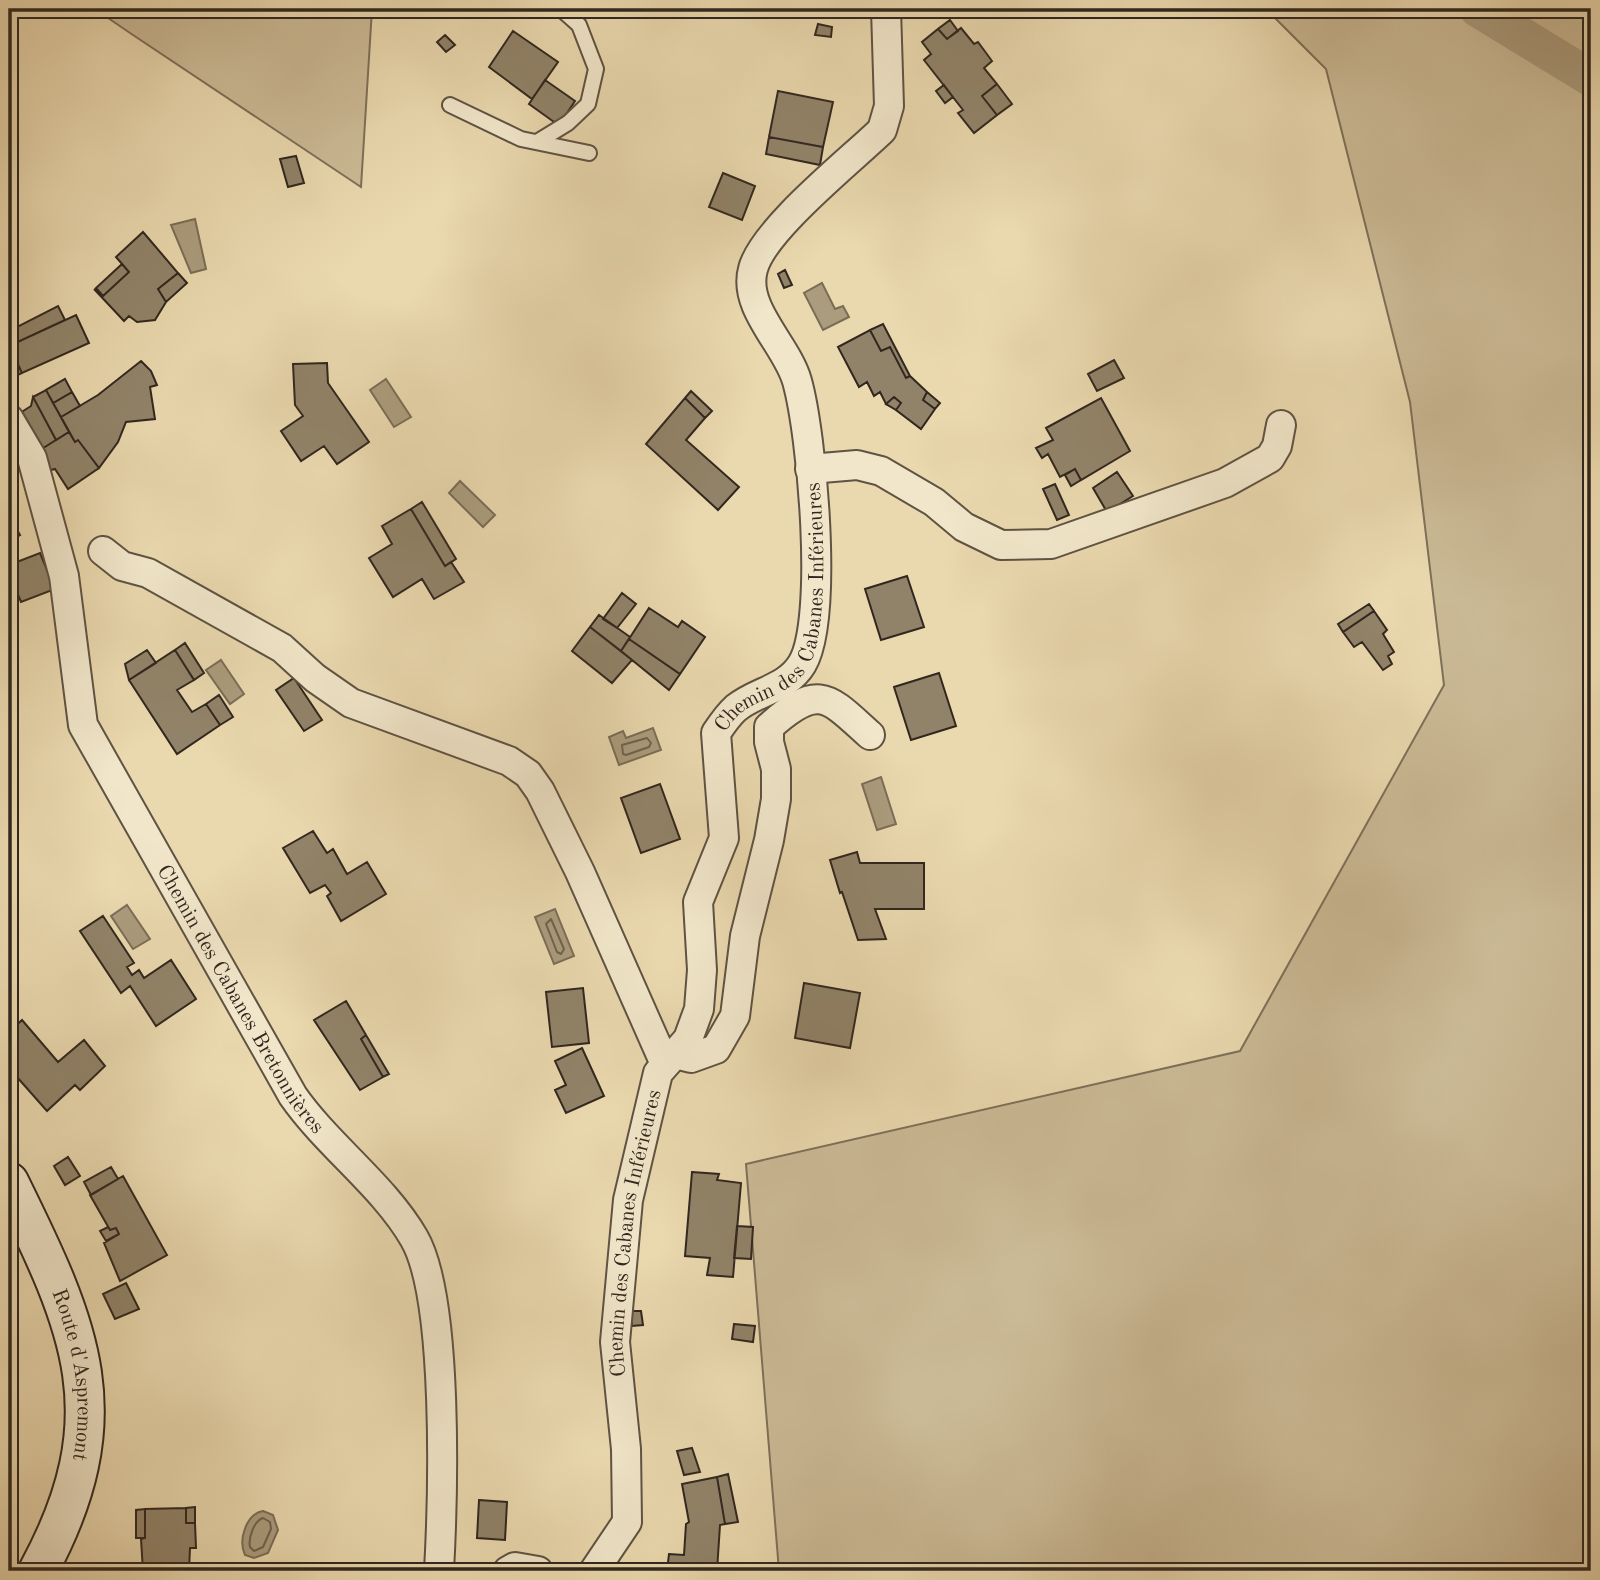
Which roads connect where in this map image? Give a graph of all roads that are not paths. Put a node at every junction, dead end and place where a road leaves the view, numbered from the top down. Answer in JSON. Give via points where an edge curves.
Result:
{"nodes":[{"id":1,"x":561,"y":9,"type":"edge"},
{"id":2,"x":886,"y":9,"type":"edge"},
{"id":3,"x":450,"y":105,"type":"dead end"},
{"id":4,"x":537,"y":142,"type":"junction"},
{"id":5,"x":589,"y":153,"type":"dead end"},
{"id":6,"x":9,"y":419,"type":"edge"},
{"id":7,"x":1281,"y":425,"type":"dead end"},
{"id":8,"x":810,"y":469,"type":"junction"},
{"id":9,"x":103,"y":551,"type":"dead end"},
{"id":10,"x":870,"y":735,"type":"dead end"},
{"id":11,"x":670,"y":1059,"type":"junction"},
{"id":12,"x":9,"y":1182,"type":"edge"},
{"id":13,"x":38,"y":1571,"type":"edge"},
{"id":14,"x":439,"y":1571,"type":"edge"},
{"id":15,"x":508,"y":1571,"type":"edge"},
{"id":16,"x":538,"y":1571,"type":"edge"},
{"id":17,"x":594,"y":1571,"type":"edge"}],
"edges":[{"from":1,"to":4,"type":"lane","via":[[579,26],[596,69],[588,104]]},
{"from":2,"to":8,"type":"street","name":"Chemin des Cabanes Inférieures","via":[[889,106],[882,130],[764,244],[752,271],[757,305],[797,379]]},
{"from":3,"to":4,"type":"lane","via":[[521,139]]},
{"from":4,"to":5,"type":"lane"},
{"from":6,"to":14,"type":"street","name":"Chemin des Cabanes Bretonnières","via":[[32,458],[64,576],[83,725],[293,1096],[415,1240],[433,1313],[439,1379]]},
{"from":7,"to":8,"type":"street","via":[[1270,458],[1225,483],[1051,544],[1001,545],[964,527],[934,502],[881,471],[857,465]]},
{"from":8,"to":11,"type":"street","name":"Chemin des Cabanes Inférieures","via":[[816,616],[802,664],[789,680],[737,706],[716,733],[723,838],[698,902],[699,1009],[688,1039]]},
{"from":9,"to":11,"type":"street","via":[[122,566],[148,573],[282,648],[351,703],[509,761],[528,774]]},
{"from":10,"to":11,"type":"street","via":[[835,702],[818,699],[803,703],[769,727],[776,799],[745,936],[735,1016],[716,1049]]},
{"from":11,"to":17,"type":"street","name":"Chemin des Cabanes Inférieures","via":[[657,1073],[628,1200],[615,1342],[626,1449],[627,1522]]},
{"from":12,"to":13,"type":"street","name":"Route d'Aspremont","via":[[66,1305],[84,1376],[84,1447],[68,1507]]},
{"from":15,"to":16,"type":"street","via":[[515,1567]]}]}
